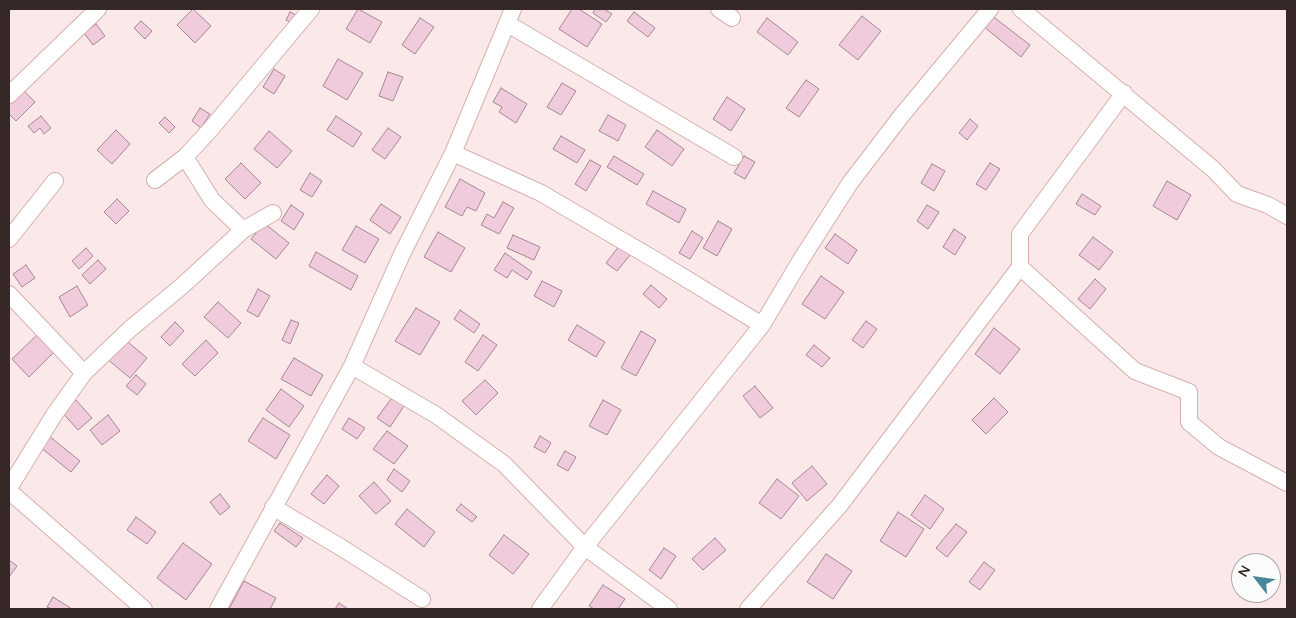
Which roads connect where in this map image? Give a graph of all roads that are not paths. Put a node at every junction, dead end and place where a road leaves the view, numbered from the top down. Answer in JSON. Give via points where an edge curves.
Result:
{"nodes":[{"id":1,"x":98,"y":9,"type":"edge"},
{"id":2,"x":311,"y":9,"type":"edge"},
{"id":3,"x":990,"y":9,"type":"edge"},
{"id":4,"x":1021,"y":9,"type":"edge"},
{"id":5,"x":510,"y":16,"type":"edge"},
{"id":6,"x":1124,"y":93,"type":"junction"},
{"id":7,"x":9,"y":95,"type":"edge"},
{"id":8,"x":453,"y":153,"type":"junction"},
{"id":9,"x":185,"y":157,"type":"junction"},
{"id":10,"x":734,"y":157,"type":"dead end"},
{"id":11,"x":156,"y":180,"type":"dead end"},
{"id":12,"x":55,"y":181,"type":"dead end"},
{"id":13,"x":273,"y":213,"type":"dead end"},
{"id":14,"x":1287,"y":216,"type":"edge"},
{"id":15,"x":243,"y":230,"type":"junction"},
{"id":16,"x":9,"y":239,"type":"edge"},
{"id":17,"x":1020,"y":267,"type":"junction"},
{"id":18,"x":9,"y":294,"type":"edge"},
{"id":19,"x":762,"y":325,"type":"junction"},
{"id":20,"x":352,"y":366,"type":"junction"},
{"id":21,"x":84,"y":373,"type":"junction"},
{"id":22,"x":1287,"y":483,"type":"edge"},
{"id":23,"x":9,"y":490,"type":"edge"},
{"id":24,"x":273,"y":507,"type":"junction"},
{"id":25,"x":585,"y":547,"type":"junction"},
{"id":26,"x":422,"y":600,"type":"dead end"},
{"id":27,"x":144,"y":609,"type":"edge"},
{"id":28,"x":218,"y":609,"type":"edge"},
{"id":29,"x":540,"y":609,"type":"edge"},
{"id":30,"x":669,"y":609,"type":"edge"},
{"id":31,"x":748,"y":609,"type":"edge"}],
"edges":[{"from":1,"to":7,"type":"street"},
{"from":2,"to":9,"type":"street"},
{"from":3,"to":19,"type":"street","via":[[850,183]]},
{"from":4,"to":6,"type":"street"},
{"from":5,"to":8,"type":"street"},
{"from":5,"to":10,"type":"street"},
{"from":6,"to":14,"type":"street","via":[[1237,194]]},
{"from":6,"to":17,"type":"street","via":[[1020,234]]},
{"from":8,"to":19,"type":"street","via":[[541,194]]},
{"from":8,"to":20,"type":"street","via":[[402,254]]},
{"from":9,"to":11,"type":"street"},
{"from":9,"to":15,"type":"street","via":[[212,200]]},
{"from":12,"to":16,"type":"street"},
{"from":13,"to":15,"type":"street"},
{"from":15,"to":21,"type":"street"},
{"from":17,"to":22,"type":"street","via":[[1135,371],[1189,392],[1189,422],[1219,447]]},
{"from":17,"to":31,"type":"street","via":[[840,505]]},
{"from":18,"to":21,"type":"street"},
{"from":19,"to":25,"type":"street"},
{"from":20,"to":24,"type":"street"},
{"from":20,"to":25,"type":"street","via":[[436,416],[504,464]]},
{"from":21,"to":23,"type":"street","via":[[54,415]]},
{"from":23,"to":27,"type":"street"},
{"from":24,"to":26,"type":"street"},
{"from":24,"to":28,"type":"street"},
{"from":25,"to":29,"type":"street"},
{"from":25,"to":30,"type":"street"}]}
